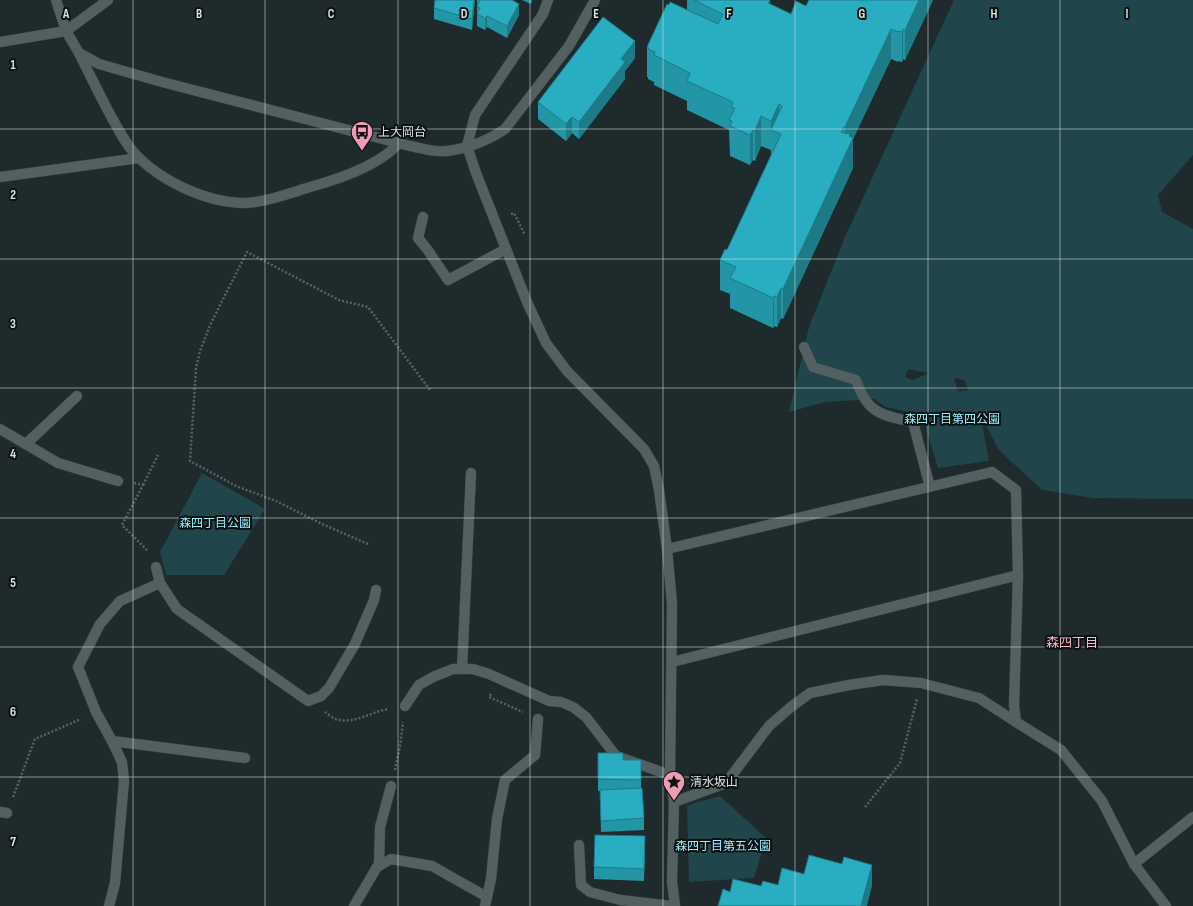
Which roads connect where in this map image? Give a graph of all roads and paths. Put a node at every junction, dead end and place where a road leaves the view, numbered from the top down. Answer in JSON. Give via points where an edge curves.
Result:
{"nodes":[{"id":1,"x":56,"y":0,"type":"edge"},
{"id":2,"x":108,"y":0,"type":"edge"},
{"id":3,"x":548,"y":0,"type":"edge"},
{"id":4,"x":595,"y":0,"type":"edge"},
{"id":5,"x":66,"y":31,"type":"junction"},
{"id":6,"x":0,"y":42,"type":"edge"},
{"id":7,"x":80,"y":53,"type":"junction"},
{"id":8,"x":399,"y":144,"type":"junction"},
{"id":9,"x":467,"y":146,"type":"junction"},
{"id":10,"x":139,"y":158,"type":"junction"},
{"id":11,"x":0,"y":177,"type":"edge"},
{"id":12,"x":424,"y":217,"type":"dead end"},
{"id":13,"x":516,"y":217,"type":"dead end"},
{"id":14,"x":525,"y":235,"type":"dead end"},
{"id":15,"x":506,"y":249,"type":"junction"},
{"id":16,"x":804,"y":347,"type":"dead end"},
{"id":17,"x":430,"y":390,"type":"dead end"},
{"id":18,"x":77,"y":396,"type":"dead end"},
{"id":19,"x":0,"y":429,"type":"edge"},
{"id":20,"x":26,"y":444,"type":"junction"},
{"id":21,"x":158,"y":455,"type":"dead end"},
{"id":22,"x":471,"y":473,"type":"dead end"},
{"id":23,"x":118,"y":481,"type":"joint"},
{"id":24,"x":143,"y":485,"type":"junction"},
{"id":25,"x":930,"y":487,"type":"junction"},
{"id":26,"x":368,"y":544,"type":"dead end"},
{"id":27,"x":667,"y":549,"type":"junction"},
{"id":28,"x":156,"y":567,"type":"joint"},
{"id":29,"x":1018,"y":574,"type":"junction"},
{"id":30,"x":160,"y":583,"type":"junction"},
{"id":31,"x":376,"y":590,"type":"dead end"},
{"id":32,"x":672,"y":662,"type":"junction"},
{"id":33,"x":462,"y":669,"type":"junction"},
{"id":34,"x":921,"y":683,"type":"junction"},
{"id":35,"x":308,"y":701,"type":"junction"},
{"id":36,"x":405,"y":706,"type":"junction"},
{"id":37,"x":96,"y":712,"type":"junction"},
{"id":38,"x":538,"y":719,"type":"dead end"},
{"id":39,"x":1016,"y":722,"type":"junction"},
{"id":40,"x":112,"y":741,"type":"junction"},
{"id":41,"x":245,"y":758,"type":"dead end"},
{"id":42,"x":670,"y":775,"type":"junction"},
{"id":43,"x":391,"y":786,"type":"joint"},
{"id":44,"x":674,"y":802,"type":"junction"},
{"id":45,"x":865,"y":807,"type":"dead end"},
{"id":46,"x":3,"y":812,"type":"edge"},
{"id":47,"x":1193,"y":817,"type":"edge"},
{"id":48,"x":579,"y":845,"type":"dead end"},
{"id":49,"x":1134,"y":864,"type":"junction"},
{"id":50,"x":379,"y":866,"type":"junction"},
{"id":51,"x":486,"y":902,"type":"edge"},
{"id":52,"x":109,"y":906,"type":"edge"},
{"id":53,"x":354,"y":906,"type":"edge"},
{"id":54,"x":672,"y":906,"type":"edge"},
{"id":55,"x":675,"y":906,"type":"edge"},
{"id":56,"x":1166,"y":906,"type":"edge"}],
"edges":[{"from":1,"to":5,"type":"street"},
{"from":2,"to":5,"type":"street"},
{"from":3,"to":9,"type":"street","via":[[543,14],[475,115]]},
{"from":4,"to":9,"type":"street","via":[[569,46],[505,129],[493,137]]},
{"from":5,"to":6,"type":"street"},
{"from":5,"to":7,"type":"street"},
{"from":7,"to":8,"type":"street","via":[[99,64],[162,82]]},
{"from":7,"to":10,"type":"street","via":[[121,134]]},
{"from":8,"to":9,"type":"street","via":[[434,151]]},
{"from":8,"to":10,"type":"street","via":[[381,159],[354,172],[260,201],[240,203],[188,190],[170,181]]},
{"from":9,"to":15,"type":"street"},
{"from":10,"to":11,"type":"street"},
{"from":12,"to":15,"type":"street","via":[[418,238],[448,280]]},
{"from":13,"to":14,"type":"path"},
{"from":15,"to":27,"type":"street","via":[[546,343],[567,371],[644,449],[654,466]]},
{"from":16,"to":25,"type":"street","via":[[813,367],[856,380],[873,409],[913,422]]},
{"from":17,"to":26,"type":"path","via":[[368,307],[339,300],[247,252],[211,323],[200,352],[196,368],[190,461],[236,486],[276,501]]},
{"from":18,"to":20,"type":"street"},
{"from":19,"to":20,"type":"street"},
{"from":20,"to":23,"type":"street","via":[[58,463]]},
{"from":21,"to":24,"type":"path"},
{"from":22,"to":33,"type":"street"},
{"from":23,"to":24,"type":"path"},
{"from":24,"to":28,"type":"path","via":[[122,525],[151,554]]},
{"from":25,"to":27,"type":"street"},
{"from":25,"to":29,"type":"street","via":[[992,472],[1016,490]]},
{"from":27,"to":32,"type":"street","via":[[672,604]]},
{"from":28,"to":30,"type":"street"},
{"from":29,"to":32,"type":"street"},
{"from":29,"to":39,"type":"street","via":[[1014,704]]},
{"from":30,"to":35,"type":"street","via":[[177,609]]},
{"from":30,"to":37,"type":"street","via":[[120,601],[100,624],[78,667]]},
{"from":31,"to":35,"type":"street","via":[[355,644],[329,688],[321,696]]},
{"from":32,"to":42,"type":"street"},
{"from":33,"to":36,"type":"street","via":[[453,669],[419,685]]},
{"from":33,"to":42,"type":"street","via":[[473,669],[489,674],[549,701],[573,707],[586,717],[616,756]]},
{"from":34,"to":39,"type":"street","via":[[979,698]]},
{"from":34,"to":44,"type":"street","via":[[883,680],[810,693],[769,726],[726,783]]},
{"from":34,"to":45,"type":"path","via":[[900,763]]},
{"from":35,"to":36,"type":"path","via":[[338,720],[359,719],[378,711]]},
{"from":36,"to":43,"type":"path"},
{"from":37,"to":40,"type":"street"},
{"from":37,"to":46,"type":"path","via":[[35,739]]},
{"from":38,"to":51,"type":"street","via":[[535,755],[505,780]]},
{"from":39,"to":49,"type":"street","via":[[1061,750],[1102,801]]},
{"from":40,"to":41,"type":"street"},
{"from":40,"to":52,"type":"street","via":[[122,762],[124,781],[115,883]]},
{"from":42,"to":44,"type":"street"},
{"from":43,"to":50,"type":"street","via":[[380,827]]},
{"from":44,"to":55,"type":"street","via":[[672,882]]},
{"from":47,"to":49,"type":"street"},
{"from":48,"to":54,"type":"street","via":[[581,885],[590,892],[620,900]]},
{"from":49,"to":56,"type":"street"},
{"from":50,"to":51,"type":"street","via":[[390,858],[432,866]]},
{"from":50,"to":53,"type":"street"}]}
